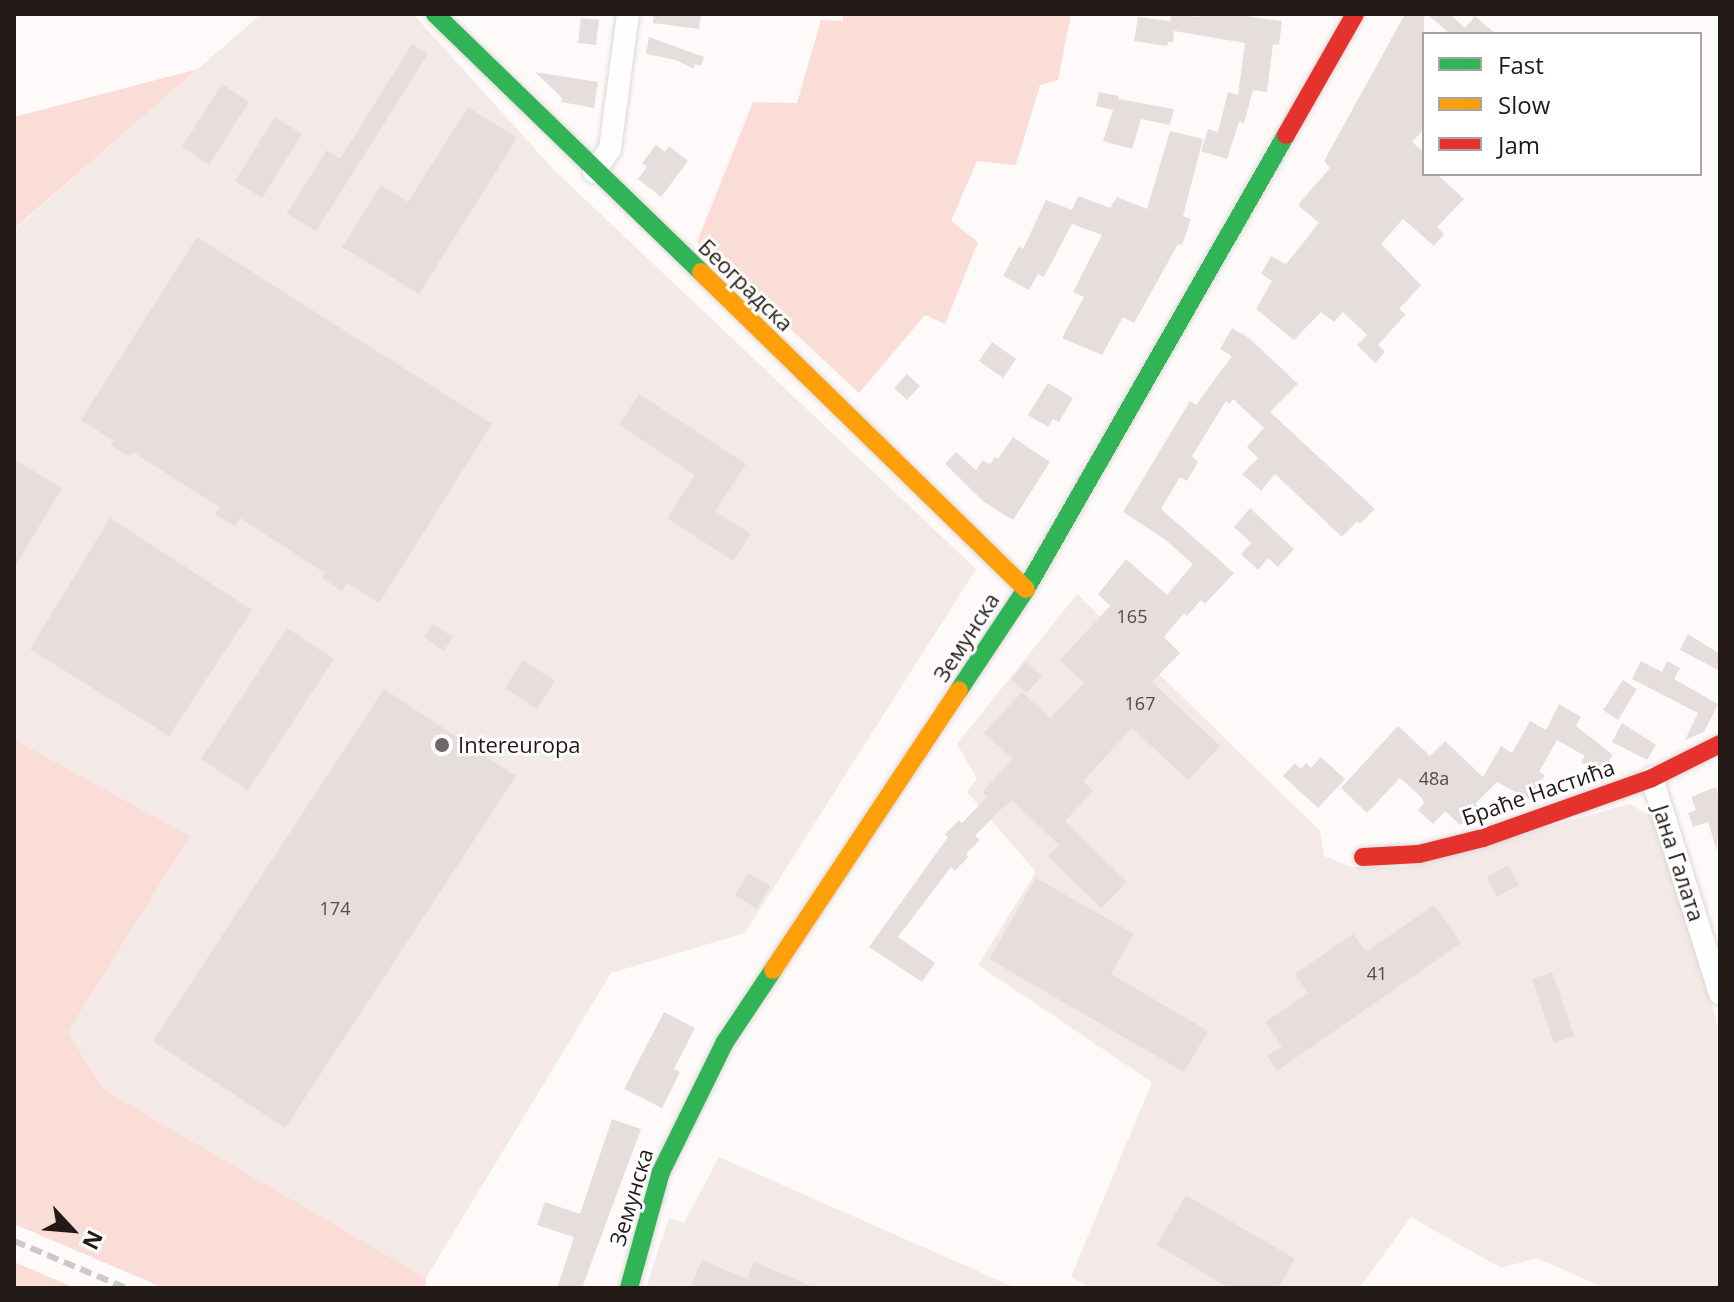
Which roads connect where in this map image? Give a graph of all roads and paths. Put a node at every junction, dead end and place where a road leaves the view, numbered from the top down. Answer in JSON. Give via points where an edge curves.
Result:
{"nodes":[{"id":1,"x":435,"y":14,"type":"edge"},
{"id":2,"x":628,"y":14,"type":"edge"},
{"id":3,"x":1355,"y":14,"type":"edge"},
{"id":4,"x":594,"y":172,"type":"junction"},
{"id":5,"x":1026,"y":589,"type":"junction"},
{"id":6,"x":1720,"y":744,"type":"edge"},
{"id":7,"x":1652,"y":778,"type":"junction"},
{"id":8,"x":1363,"y":857,"type":"dead end"},
{"id":9,"x":1720,"y":994,"type":"edge"},
{"id":10,"x":629,"y":1288,"type":"edge"}],
"edges":[{"from":1,"to":4,"type":"street","name":"Београдска"},
{"from":2,"to":4,"type":"street","via":[[610,149]]},
{"from":3,"to":5,"type":"street","name":"Земунска"},
{"from":4,"to":5,"type":"street","name":"Београдска"},
{"from":5,"to":10,"type":"street","name":"Земунска","via":[[725,1042],[661,1172]]},
{"from":6,"to":7,"type":"street","name":"Браће Настића"},
{"from":7,"to":8,"type":"street","name":"Браће Настића","via":[[1448,848]]},
{"from":7,"to":9,"type":"street","name":"Јана Галата"}]}
